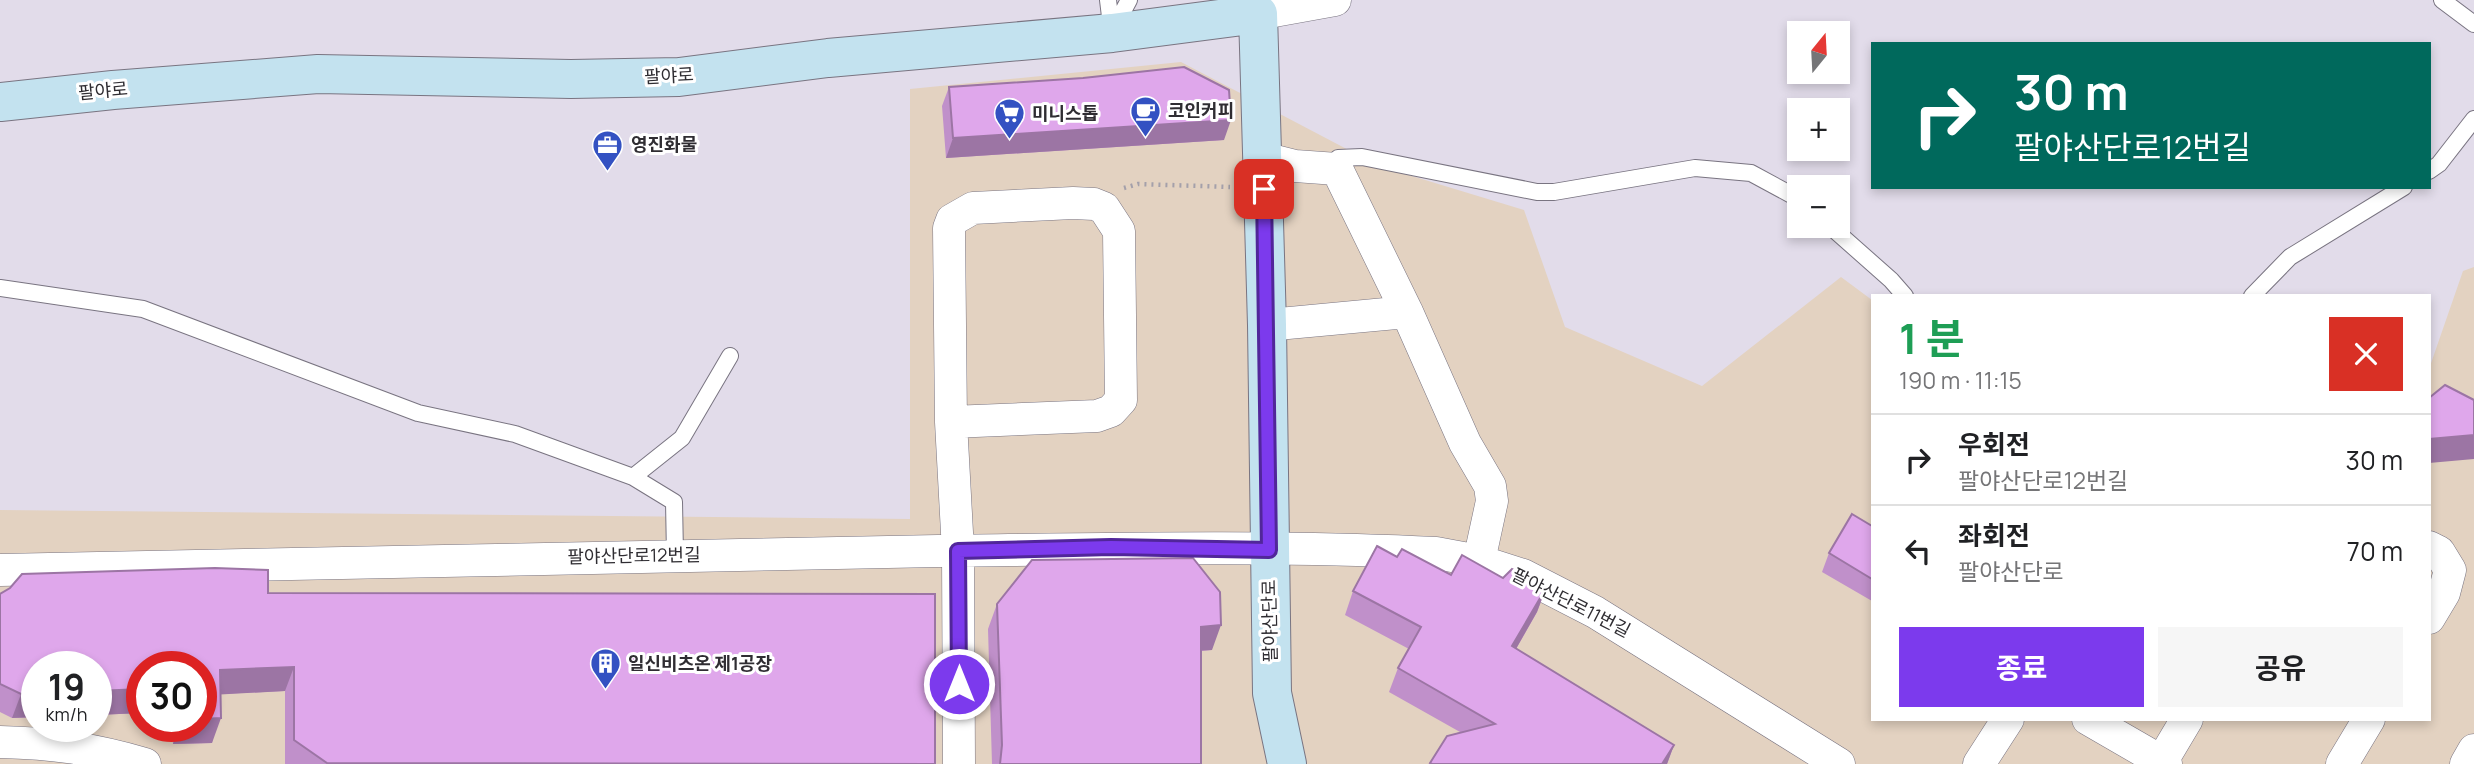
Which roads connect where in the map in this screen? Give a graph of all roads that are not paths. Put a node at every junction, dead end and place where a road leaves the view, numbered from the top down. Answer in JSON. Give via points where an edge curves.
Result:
{"nodes":[{"id":1,"x":1335,"y":0,"type":"edge"},
{"id":2,"x":2442,"y":0,"type":"edge"},
{"id":3,"x":1117,"y":11,"type":"edge"},
{"id":4,"x":1258,"y":14,"type":"junction"},
{"id":5,"x":2474,"y":24,"type":"edge"},
{"id":6,"x":0,"y":102,"type":"edge"},
{"id":7,"x":2474,"y":119,"type":"edge"},
{"id":8,"x":1337,"y":169,"type":"junction"},
{"id":9,"x":2431,"y":169,"type":"edge"},
{"id":10,"x":1264,"y":174,"type":"junction"},
{"id":11,"x":2401,"y":189,"type":"edge"},
{"id":12,"x":1787,"y":192,"type":"edge"},
{"id":13,"x":1844,"y":238,"type":"edge"},
{"id":14,"x":0,"y":288,"type":"edge"},
{"id":15,"x":1903,"y":294,"type":"edge"},
{"id":16,"x":2254,"y":294,"type":"edge"},
{"id":17,"x":1407,"y":312,"type":"junction"},
{"id":18,"x":1268,"y":325,"type":"junction"},
{"id":19,"x":730,"y":356,"type":"dead end"},
{"id":20,"x":951,"y":422,"type":"junction"},
{"id":21,"x":633,"y":477,"type":"junction"},
{"id":22,"x":2431,"y":548,"type":"edge"},
{"id":23,"x":1269,"y":550,"type":"junction"},
{"id":24,"x":958,"y":551,"type":"junction"},
{"id":25,"x":675,"y":554,"type":"junction"},
{"id":26,"x":1479,"y":561,"type":"junction"},
{"id":27,"x":0,"y":569,"type":"edge"},
{"id":28,"x":2431,"y":615,"type":"edge"},
{"id":29,"x":2007,"y":721,"type":"edge"},
{"id":30,"x":2091,"y":721,"type":"edge"},
{"id":31,"x":2187,"y":721,"type":"edge"},
{"id":32,"x":2367,"y":721,"type":"edge"},
{"id":33,"x":0,"y":742,"type":"edge"},
{"id":34,"x":2474,"y":750,"type":"edge"},
{"id":35,"x":2164,"y":763,"type":"edge"},
{"id":36,"x":145,"y":764,"type":"edge"},
{"id":37,"x":959,"y":764,"type":"edge"},
{"id":38,"x":1287,"y":764,"type":"edge"},
{"id":39,"x":1839,"y":764,"type":"edge"},
{"id":40,"x":1979,"y":764,"type":"edge"},
{"id":41,"x":2342,"y":764,"type":"edge"},
{"id":42,"x":2466,"y":764,"type":"edge"}],
"edges":[{"from":1,"to":4,"type":"street","name":"팔야로"},
{"from":2,"to":5,"type":"lane"},
{"from":3,"to":4,"type":"street","name":"팔야로"},
{"from":3,"to":6,"type":"street","name":"팔야로","via":[[679,77],[318,74]]},
{"from":4,"to":10,"type":"street","name":"팔야산단로"},
{"from":7,"to":9,"type":"lane"},
{"from":8,"to":10,"type":"street","via":[[1295,166]]},
{"from":8,"to":12,"type":"lane","via":[[1338,158],[1362,157],[1554,192],[1695,168],[1751,173]]},
{"from":8,"to":17,"type":"street"},
{"from":10,"to":18,"type":"street","name":"팔야산단로"},
{"from":11,"to":16,"type":"lane","via":[[2290,257]]},
{"from":13,"to":15,"type":"lane"},
{"from":14,"to":21,"type":"lane","via":[[143,309],[418,413],[515,434]]},
{"from":17,"to":18,"type":"street"},
{"from":17,"to":26,"type":"street","via":[[1465,443],[1490,486],[1492,501]]},
{"from":18,"to":23,"type":"street","name":"팔야산단로"},
{"from":19,"to":21,"type":"lane","via":[[682,438]]},
{"from":20,"to":20,"type":"street","via":[[948,242],[952,220],[973,208],[1073,203],[1104,208],[1119,232],[1121,400],[1111,411],[1097,416]]},
{"from":20,"to":24,"type":"street"},
{"from":21,"to":25,"type":"lane","via":[[674,502]]},
{"from":22,"to":28,"type":"street","via":[[2451,569]]},
{"from":23,"to":24,"type":"street","name":"팔야산단로12번길","via":[[1111,547]]},
{"from":23,"to":26,"type":"street","name":"팔야산단로11번길","via":[[1436,553]]},
{"from":23,"to":38,"type":"street","name":"팔야산단로","via":[[1272,692]]},
{"from":24,"to":25,"type":"street","name":"팔야산단로12번길"},
{"from":24,"to":37,"type":"street"},
{"from":25,"to":27,"type":"street","name":"팔야산단로12번길"},
{"from":26,"to":39,"type":"street","name":"팔야산단로11번길","via":[[1523,575],[1595,612]]},
{"from":29,"to":40,"type":"street"},
{"from":30,"to":35,"type":"street"},
{"from":31,"to":35,"type":"street"},
{"from":32,"to":41,"type":"street"},
{"from":33,"to":36,"type":"street","via":[[65,745]]},
{"from":34,"to":42,"type":"street"}]}
